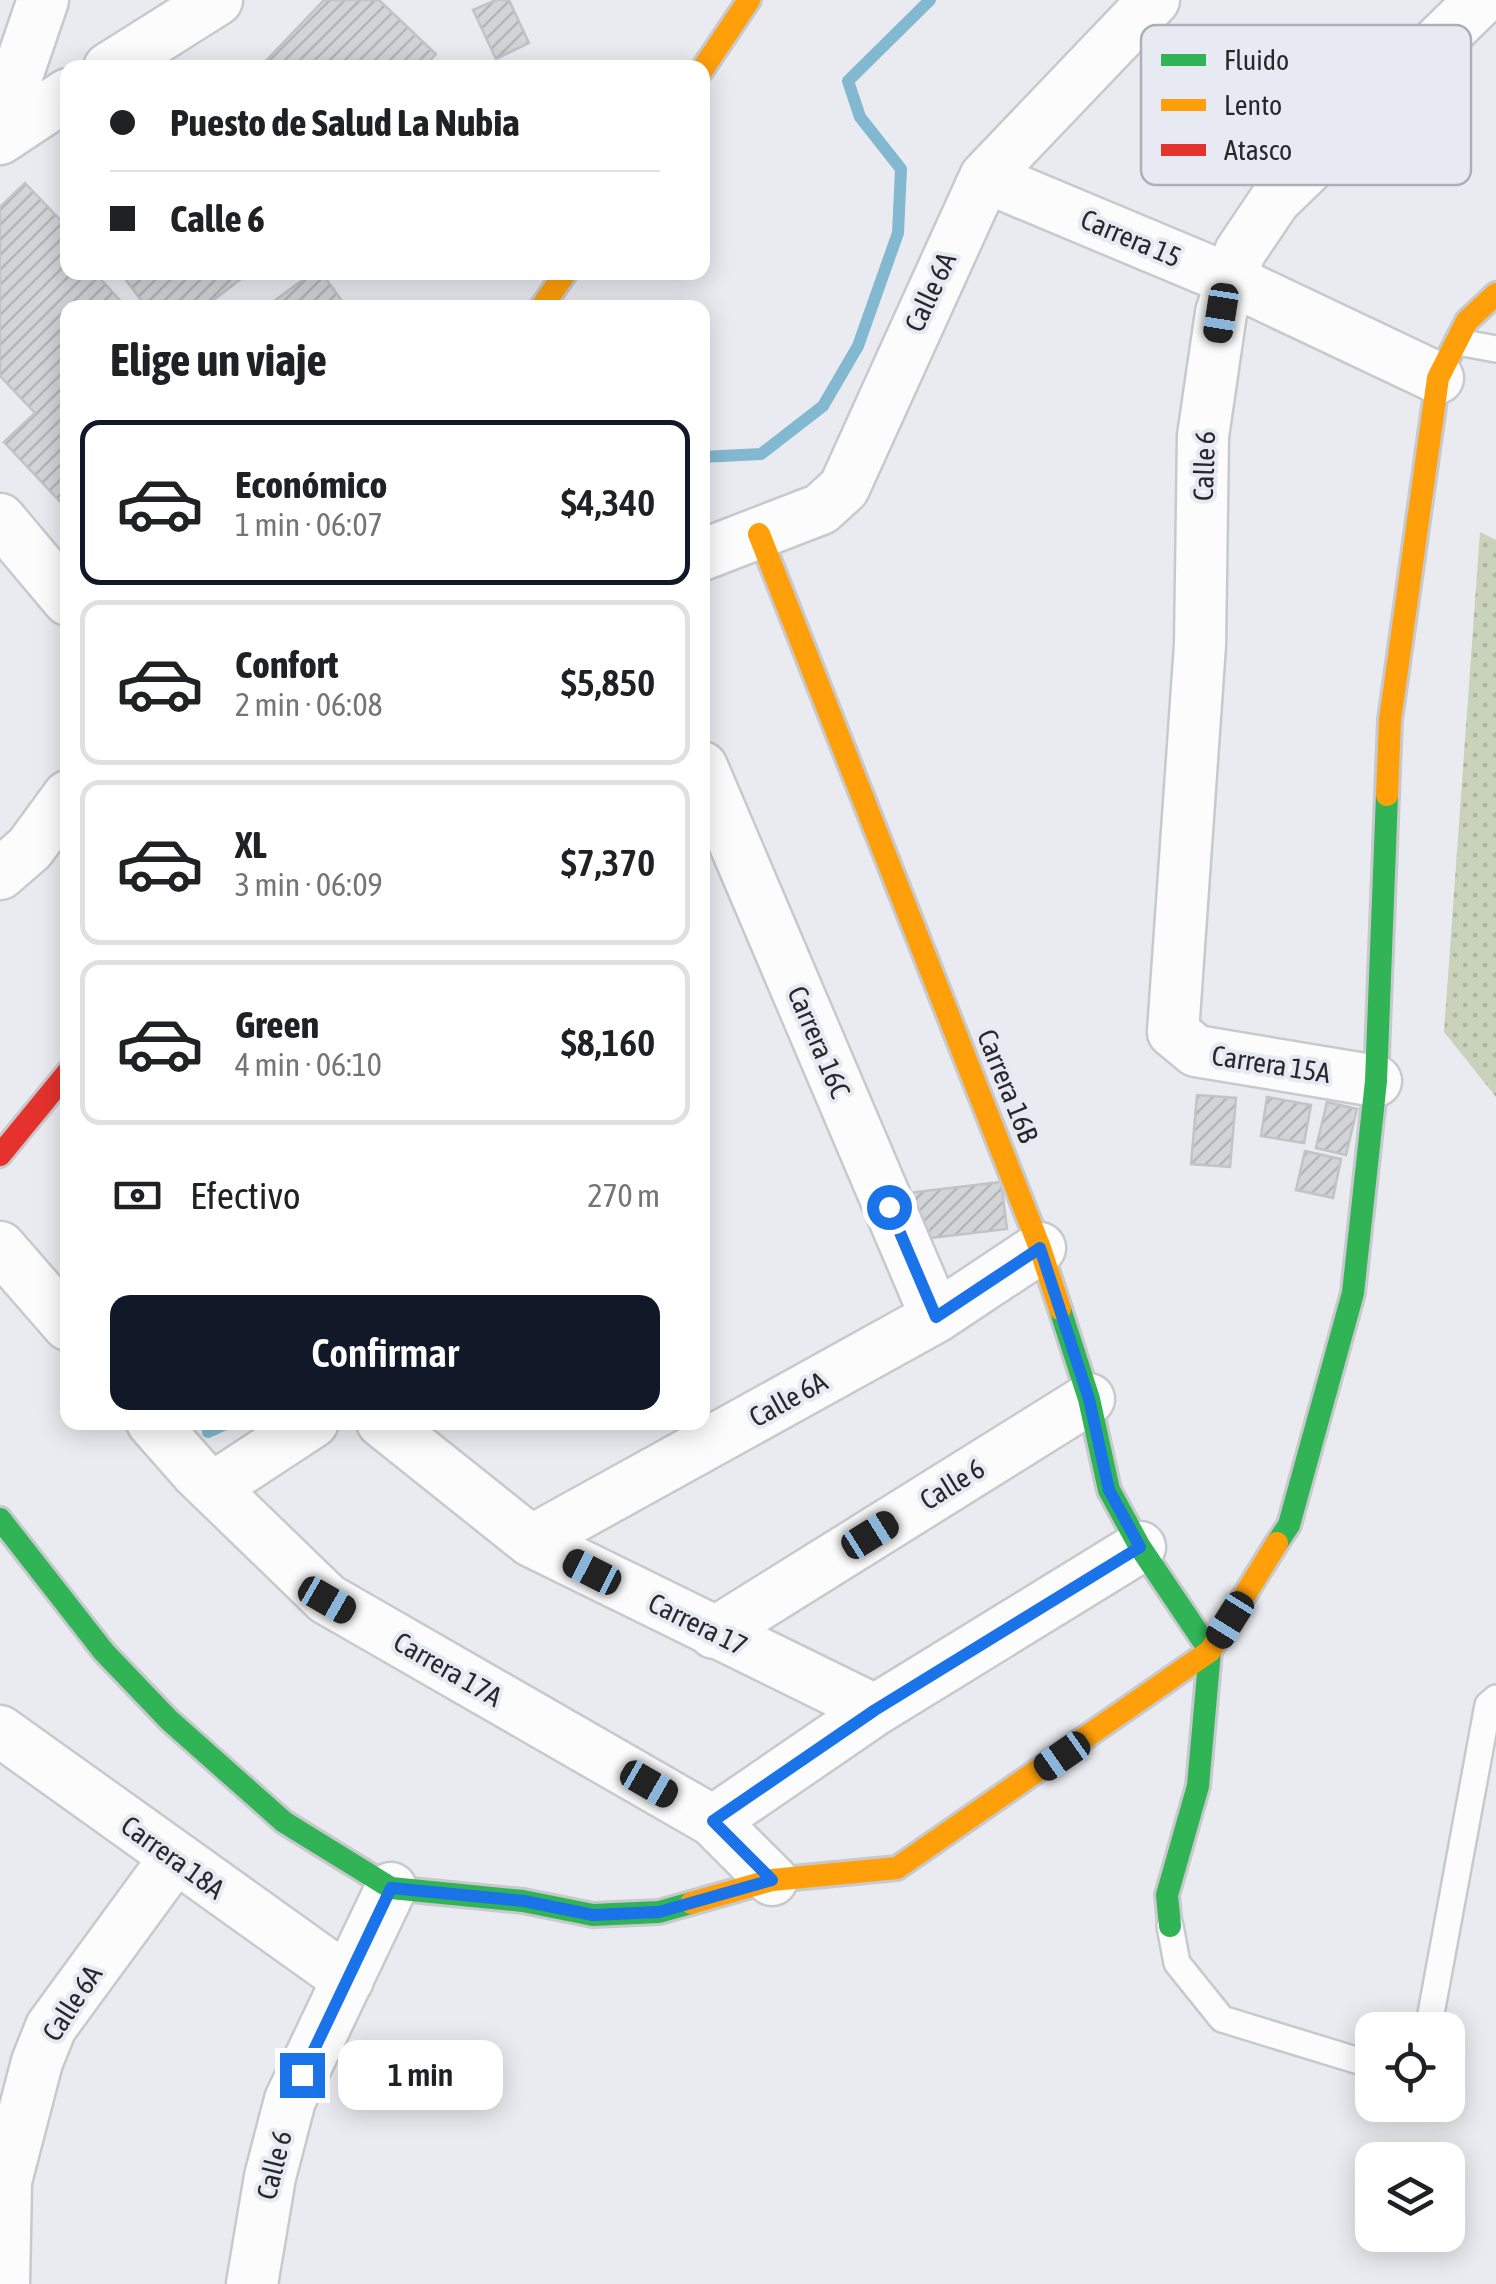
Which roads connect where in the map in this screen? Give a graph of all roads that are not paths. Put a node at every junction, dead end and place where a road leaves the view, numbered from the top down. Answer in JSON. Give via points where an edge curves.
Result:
{"nodes":[{"id":1,"x":42,"y":0,"type":"edge"},
{"id":2,"x":217,"y":0,"type":"edge"},
{"id":3,"x":749,"y":0,"type":"edge"},
{"id":4,"x":1154,"y":0,"type":"edge"},
{"id":5,"x":1481,"y":0,"type":"edge"},
{"id":6,"x":1455,"y":25,"type":"edge"},
{"id":7,"x":122,"y":60,"type":"edge"},
{"id":8,"x":709,"y":60,"type":"edge"},
{"id":9,"x":60,"y":99,"type":"edge"},
{"id":10,"x":0,"y":126,"type":"edge"},
{"id":11,"x":0,"y":139,"type":"edge"},
{"id":12,"x":985,"y":177,"type":"junction"},
{"id":13,"x":1290,"y":185,"type":"edge"},
{"id":14,"x":1232,"y":280,"type":"junction"},
{"id":15,"x":1496,"y":294,"type":"edge"},
{"id":16,"x":1496,"y":350,"type":"edge"},
{"id":17,"x":1448,"y":360,"type":"junction"},
{"id":18,"x":0,"y":519,"type":"edge"},
{"id":19,"x":759,"y":534,"type":"junction"},
{"id":20,"x":710,"y":552,"type":"edge"},
{"id":21,"x":60,"y":590,"type":"edge"},
{"id":22,"x":710,"y":786,"type":"edge"},
{"id":23,"x":60,"y":807,"type":"edge"},
{"id":24,"x":0,"y":874,"type":"edge"},
{"id":25,"x":1173,"y":1032,"type":"joint"},
{"id":26,"x":1376,"y":1081,"type":"junction"},
{"id":27,"x":60,"y":1082,"type":"edge"},
{"id":28,"x":0,"y":1156,"type":"edge"},
{"id":29,"x":0,"y":1247,"type":"edge"},
{"id":30,"x":1040,"y":1248,"type":"junction"},
{"id":31,"x":60,"y":1316,"type":"edge"},
{"id":32,"x":936,"y":1317,"type":"junction"},
{"id":33,"x":1089,"y":1399,"type":"junction"},
{"id":34,"x":159,"y":1430,"type":"edge"},
{"id":35,"x":298,"y":1430,"type":"edge"},
{"id":36,"x":392,"y":1430,"type":"edge"},
{"id":37,"x":205,"y":1480,"type":"junction"},
{"id":38,"x":0,"y":1519,"type":"edge"},
{"id":39,"x":531,"y":1541,"type":"junction"},
{"id":40,"x":1140,"y":1547,"type":"junction"},
{"id":41,"x":714,"y":1633,"type":"junction"},
{"id":42,"x":1210,"y":1651,"type":"junction"},
{"id":43,"x":1496,"y":1698,"type":"edge"},
{"id":44,"x":875,"y":1710,"type":"junction"},
{"id":45,"x":0,"y":1731,"type":"edge"},
{"id":46,"x":713,"y":1821,"type":"junction"},
{"id":47,"x":174,"y":1860,"type":"junction"},
{"id":48,"x":772,"y":1880,"type":"junction"},
{"id":49,"x":391,"y":1888,"type":"junction"},
{"id":50,"x":1170,"y":1926,"type":"joint"},
{"id":51,"x":348,"y":1980,"type":"junction"},
{"id":52,"x":1431,"y":2012,"type":"edge"},
{"id":53,"x":1355,"y":2060,"type":"edge"},
{"id":54,"x":4,"y":2284,"type":"edge"},
{"id":55,"x":252,"y":2284,"type":"edge"}],
"edges":[{"from":1,"to":10,"type":"street"},
{"from":2,"to":7,"type":"street"},
{"from":3,"to":8,"type":"street"},
{"from":4,"to":12,"type":"street","name":"Calle 6A"},
{"from":5,"to":6,"type":"street","name":"Calle 6"},
{"from":9,"to":11,"type":"street"},
{"from":12,"to":14,"type":"street","name":"Carrera 15"},
{"from":12,"to":19,"type":"street","name":"Calle 6A","via":[[844,488],[821,510]]},
{"from":13,"to":14,"type":"street","name":"Calle 6","via":[[1240,252]]},
{"from":14,"to":17,"type":"street","name":"Carrera 15"},
{"from":14,"to":25,"type":"street","name":"Calle 6","via":[[1204,436],[1200,646]]},
{"from":15,"to":17,"type":"street","via":[[1468,320]]},
{"from":16,"to":17,"type":"lane"},
{"from":17,"to":26,"type":"street","via":[[1390,720]]},
{"from":18,"to":21,"type":"street"},
{"from":19,"to":20,"type":"street","name":"Calle 6A"},
{"from":19,"to":30,"type":"street","name":"Carrera 16B"},
{"from":22,"to":32,"type":"street","name":"Carrera 16C"},
{"from":23,"to":24,"type":"street","via":[[30,848]]},
{"from":25,"to":26,"type":"street","name":"Carrera 15A","via":[[1196,1052]]},
{"from":26,"to":42,"type":"street","via":[[1353,1293],[1289,1525]]},
{"from":27,"to":28,"type":"street"},
{"from":29,"to":31,"type":"street"},
{"from":30,"to":32,"type":"street","name":"Calle 6A"},
{"from":30,"to":33,"type":"street","name":"Carrera 16B"},
{"from":32,"to":39,"type":"street","name":"Calle 6A"},
{"from":33,"to":40,"type":"street","name":"Carrera 16B","via":[[1109,1490]]},
{"from":33,"to":41,"type":"street","name":"Calle 6"},
{"from":34,"to":37,"type":"street","name":"Carrera 17A"},
{"from":35,"to":37,"type":"street"},
{"from":36,"to":39,"type":"street","name":"Carrera 17"},
{"from":37,"to":46,"type":"street","name":"Carrera 17A","via":[[327,1600]]},
{"from":38,"to":49,"type":"street","via":[[104,1652],[170,1720],[284,1822]]},
{"from":39,"to":41,"type":"street","name":"Carrera 17"},
{"from":40,"to":42,"type":"street","name":"Carrera 16B"},
{"from":40,"to":44,"type":"street"},
{"from":41,"to":44,"type":"street","name":"Carrera 17"},
{"from":42,"to":48,"type":"street","via":[[897,1868]]},
{"from":42,"to":50,"type":"street","via":[[1198,1786],[1167,1894]]},
{"from":43,"to":52,"type":"lane","via":[[1488,1705]]},
{"from":44,"to":46,"type":"street"},
{"from":45,"to":47,"type":"street","name":"Carrera 18A"},
{"from":46,"to":48,"type":"street","name":"Carrera 17A"},
{"from":47,"to":51,"type":"street","name":"Carrera 18A"},
{"from":47,"to":54,"type":"street","name":"Calle 6A","via":[[51,2027],[6,2181]]},
{"from":48,"to":49,"type":"street","via":[[659,1912],[593,1915]]},
{"from":49,"to":51,"type":"street","name":"Calle 6"},
{"from":50,"to":53,"type":"lane","via":[[1176,1963],[1222,2019]]},
{"from":51,"to":55,"type":"street","name":"Calle 6","via":[[290,2100]]}]}
